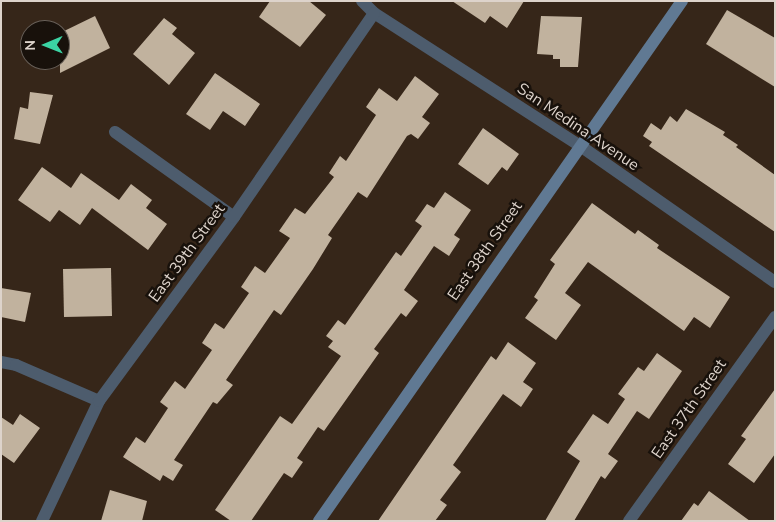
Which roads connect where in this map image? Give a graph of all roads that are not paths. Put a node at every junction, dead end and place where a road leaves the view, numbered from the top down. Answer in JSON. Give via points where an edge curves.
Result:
{"nodes":[{"id":1,"x":362,"y":1,"type":"edge"},
{"id":2,"x":682,"y":1,"type":"edge"},
{"id":3,"x":374,"y":13,"type":"junction"},
{"id":4,"x":115,"y":132,"type":"dead end"},
{"id":5,"x":579,"y":145,"type":"junction"},
{"id":6,"x":234,"y":217,"type":"junction"},
{"id":7,"x":775,"y":282,"type":"edge"},
{"id":8,"x":775,"y":317,"type":"edge"},
{"id":9,"x":1,"y":362,"type":"edge"},
{"id":10,"x":99,"y":401,"type":"junction"},
{"id":11,"x":42,"y":521,"type":"edge"},
{"id":12,"x":318,"y":521,"type":"edge"},
{"id":13,"x":629,"y":521,"type":"edge"}],
"edges":[{"from":1,"to":3,"type":"street","name":"San Medina Avenue"},
{"from":2,"to":5,"type":"street","name":"East 38th Street"},
{"from":3,"to":5,"type":"street","name":"San Medina Avenue"},
{"from":3,"to":6,"type":"street","name":"East 39th Street"},
{"from":4,"to":6,"type":"street"},
{"from":5,"to":7,"type":"street","name":"San Medina Avenue"},
{"from":5,"to":12,"type":"street","name":"East 38th Street"},
{"from":6,"to":10,"type":"street","name":"East 39th Street"},
{"from":8,"to":13,"type":"street","name":"East 37th Street"},
{"from":9,"to":10,"type":"street","via":[[16,365]]},
{"from":10,"to":11,"type":"street","name":"East 39th Street"}]}
